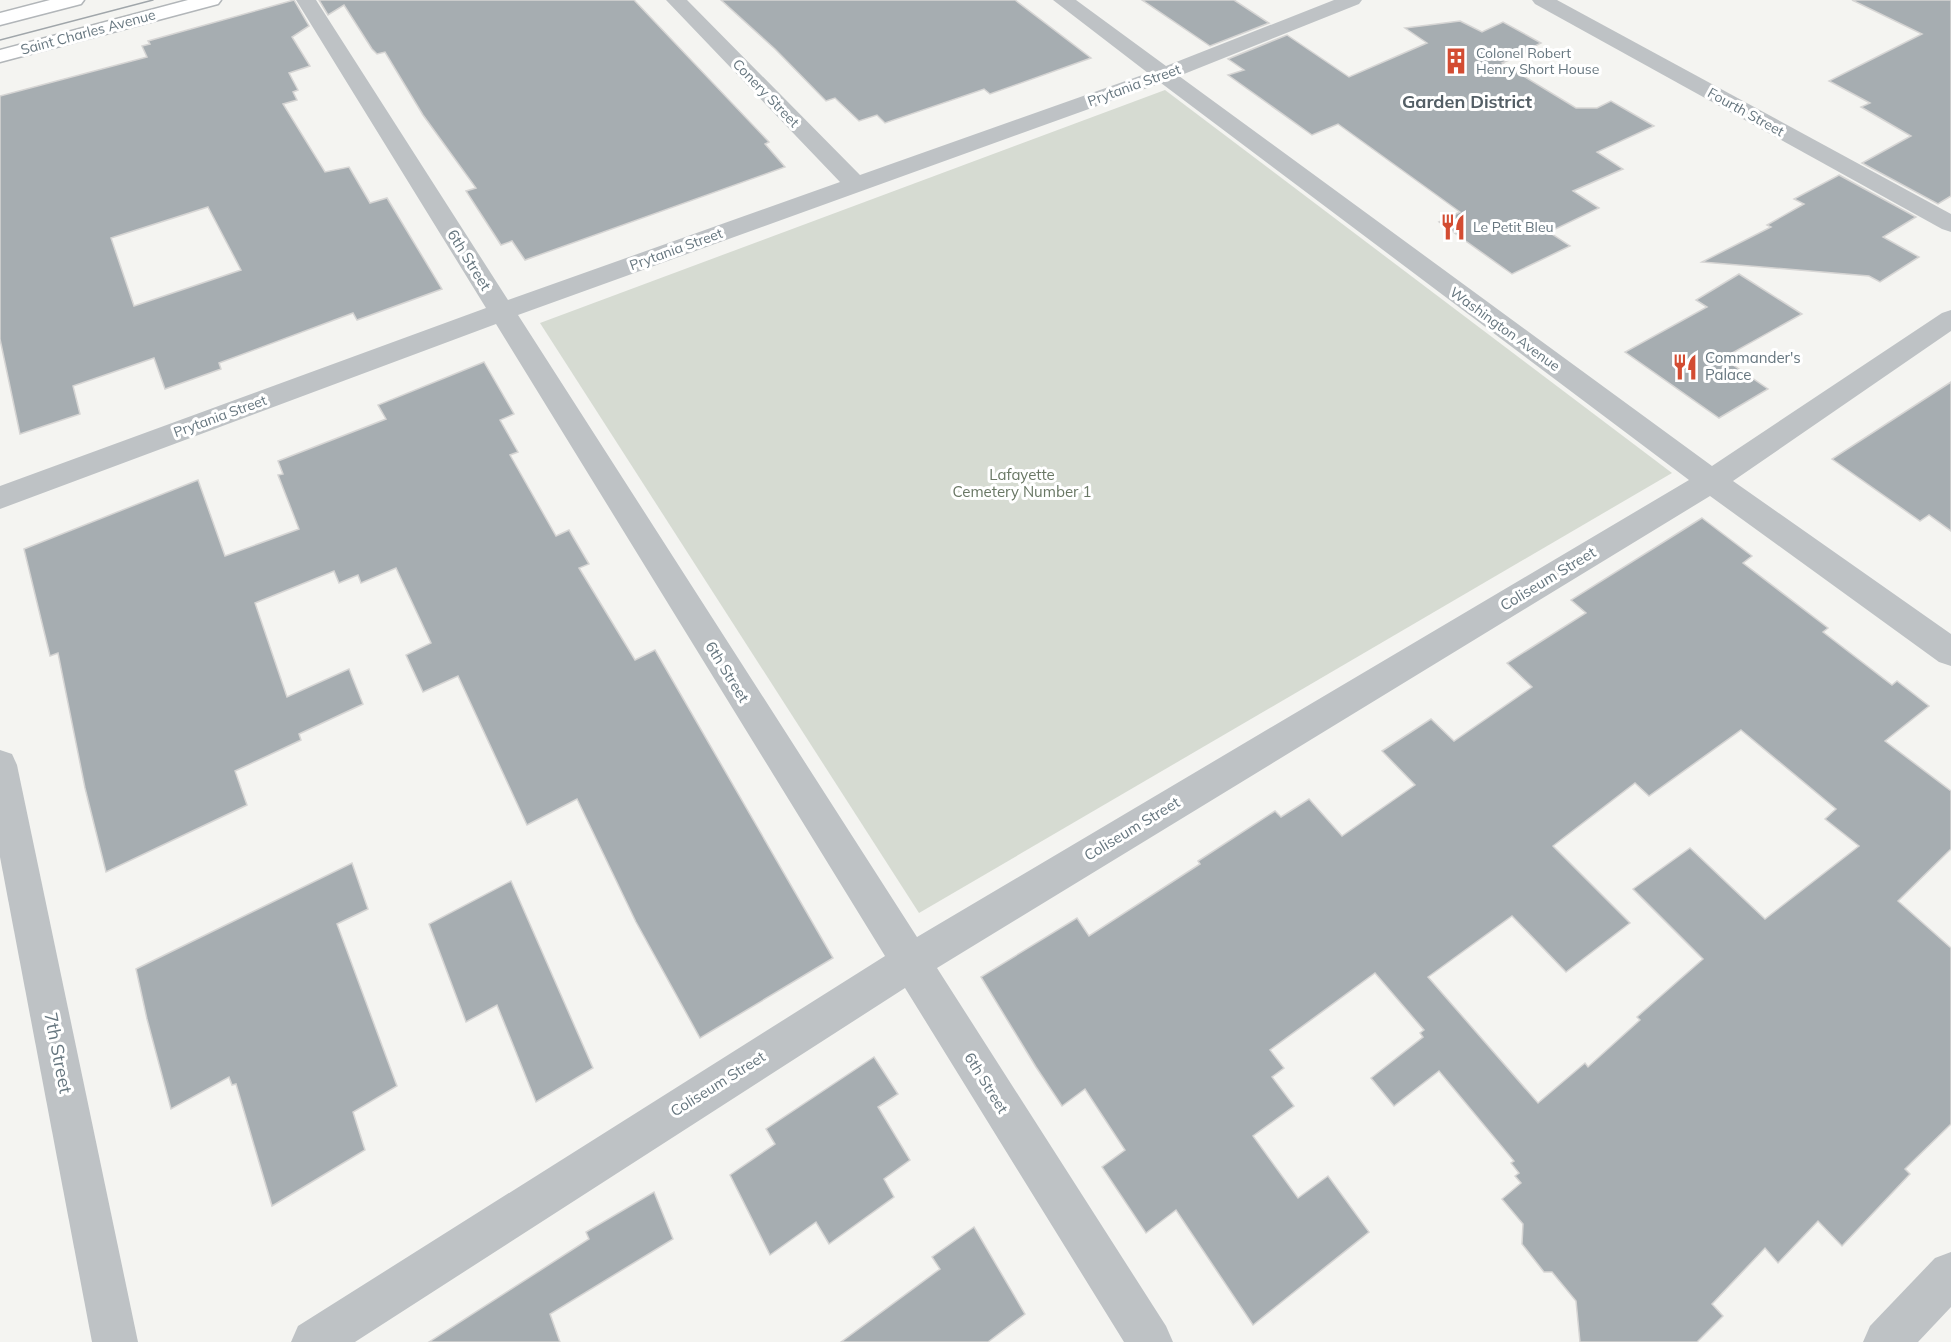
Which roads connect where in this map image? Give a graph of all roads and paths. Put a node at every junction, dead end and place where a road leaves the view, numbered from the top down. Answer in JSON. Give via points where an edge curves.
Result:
{"nodes":[{"id":1,"x":74,"y":0,"type":"edge"},
{"id":2,"x":212,"y":0,"type":"edge"},
{"id":3,"x":306,"y":0,"type":"edge"},
{"id":4,"x":676,"y":0,"type":"edge"},
{"id":5,"x":1064,"y":0,"type":"edge"},
{"id":6,"x":1352,"y":0,"type":"edge"},
{"id":7,"x":1542,"y":0,"type":"edge"},
{"id":8,"x":0,"y":19,"type":"edge"},
{"id":9,"x":0,"y":56,"type":"edge"},
{"id":10,"x":1163,"y":75,"type":"junction"},
{"id":11,"x":856,"y":185,"type":"junction"},
{"id":12,"x":1951,"y":224,"type":"edge"},
{"id":13,"x":501,"y":312,"type":"junction"},
{"id":14,"x":1951,"y":319,"type":"edge"},
{"id":15,"x":1711,"y":481,"type":"junction"},
{"id":16,"x":0,"y":498,"type":"edge"},
{"id":17,"x":1951,"y":652,"type":"edge"},
{"id":18,"x":0,"y":765,"type":"edge"},
{"id":19,"x":909,"y":963,"type":"junction"},
{"id":20,"x":1951,"y":1274,"type":"edge"},
{"id":21,"x":115,"y":1342,"type":"edge"},
{"id":22,"x":314,"y":1342,"type":"edge"},
{"id":23,"x":1150,"y":1342,"type":"edge"},
{"id":24,"x":1886,"y":1342,"type":"edge"}],
"edges":[{"from":1,"to":8,"type":"main road"},
{"from":2,"to":9,"type":"main road","name":"Saint Charles Avenue"},
{"from":3,"to":13,"type":"street","name":"6th Street"},
{"from":4,"to":11,"type":"street","name":"Conery Street"},
{"from":5,"to":10,"type":"street","name":"Washington Avenue"},
{"from":6,"to":10,"type":"street","name":"Prytania Street"},
{"from":7,"to":12,"type":"street","name":"Fourth Street"},
{"from":10,"to":11,"type":"street","name":"Prytania Street"},
{"from":10,"to":15,"type":"street","name":"Washington Avenue"},
{"from":11,"to":13,"type":"street","name":"Prytania Street"},
{"from":13,"to":16,"type":"street","name":"Prytania Street"},
{"from":13,"to":19,"type":"street","name":"6th Street"},
{"from":14,"to":15,"type":"street","name":"Coliseum Street"},
{"from":15,"to":17,"type":"street","name":"Washington Avenue"},
{"from":15,"to":19,"type":"street","name":"Coliseum Street"},
{"from":18,"to":21,"type":"street","name":"7th Street"},
{"from":19,"to":22,"type":"street","name":"Coliseum Street"},
{"from":19,"to":23,"type":"street","name":"6th Street"},
{"from":20,"to":24,"type":"street"}]}
